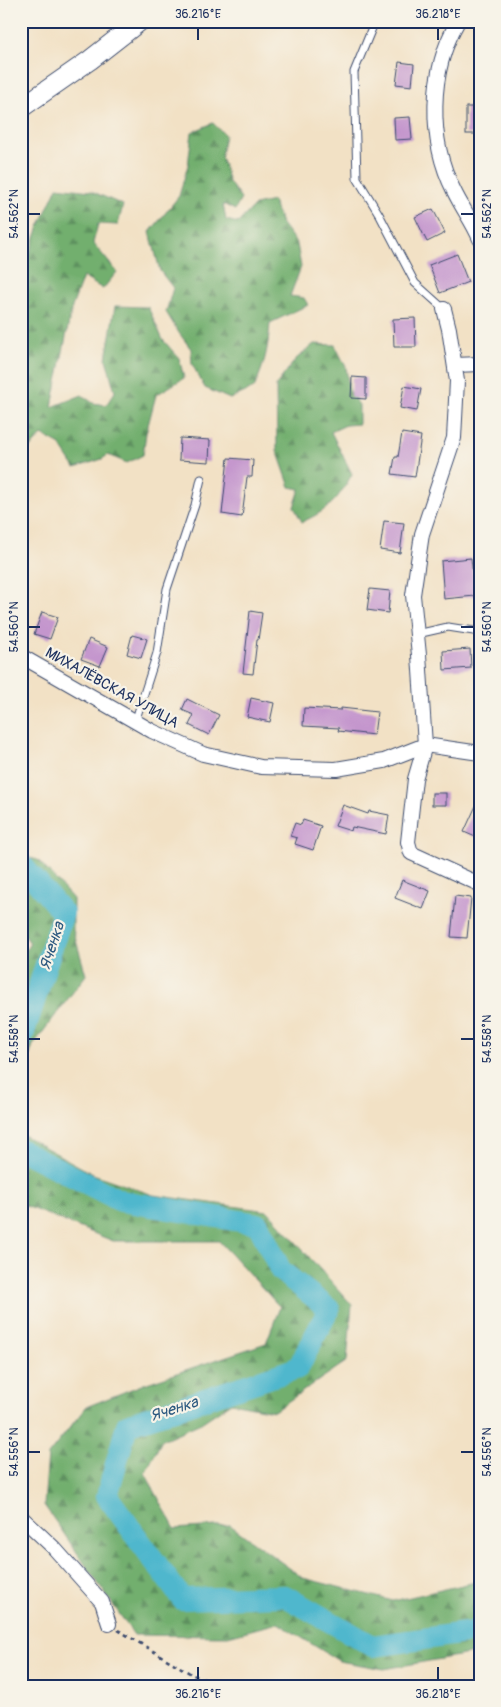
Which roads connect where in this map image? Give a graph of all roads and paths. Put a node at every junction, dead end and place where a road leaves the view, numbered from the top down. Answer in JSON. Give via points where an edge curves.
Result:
{"nodes":[{"id":1,"x":140,"y":21,"type":"edge"},
{"id":2,"x":375,"y":21,"type":"edge"},
{"id":3,"x":458,"y":21,"type":"edge"},
{"id":4,"x":21,"y":108,"type":"edge"},
{"id":5,"x":480,"y":239,"type":"edge"},
{"id":6,"x":444,"y":309,"type":"joint"},
{"id":7,"x":480,"y":364,"type":"edge"},
{"id":8,"x":455,"y":365,"type":"junction"},
{"id":9,"x":201,"y":479,"type":"dead end"},
{"id":10,"x":480,"y":632,"type":"edge"},
{"id":11,"x":417,"y":634,"type":"junction"},
{"id":12,"x":21,"y":656,"type":"edge"},
{"id":13,"x":135,"y":722,"type":"junction"},
{"id":14,"x":425,"y":745,"type":"junction"},
{"id":15,"x":480,"y":753,"type":"edge"},
{"id":16,"x":479,"y":884,"type":"edge"},
{"id":17,"x":21,"y":1517,"type":"edge"},
{"id":18,"x":109,"y":1624,"type":"joint"},
{"id":19,"x":222,"y":1686,"type":"edge"}],
"edges":[{"from":1,"to":4,"type":"main road"},
{"from":2,"to":6,"type":"lane","via":[[354,72],[358,178],[415,283]]},
{"from":3,"to":5,"type":"street","via":[[441,60],[436,93],[436,127],[442,159],[454,190]]},
{"from":6,"to":8,"type":"street"},
{"from":7,"to":8,"type":"street"},
{"from":8,"to":11,"type":"street","via":[[454,438],[422,534],[412,595]]},
{"from":9,"to":13,"type":"lane","via":[[167,590],[157,653]]},
{"from":10,"to":11,"type":"lane","via":[[448,627]]},
{"from":11,"to":14,"type":"street"},
{"from":12,"to":13,"type":"street","name":"МИХАЛЁВСКАЯ УЛИЦА"},
{"from":13,"to":14,"type":"street","name":"МИХАЛЁВСКАЯ УЛИЦА","via":[[203,754],[261,767],[336,769],[384,761]]},
{"from":14,"to":15,"type":"street","name":"МИХАЛЁВСКАЯ УЛИЦА"},
{"from":14,"to":16,"type":"street","via":[[415,778],[408,842],[411,853]]},
{"from":17,"to":18,"type":"street","via":[[54,1548],[102,1602]]},
{"from":18,"to":19,"type":"path","via":[[193,1675]]}]}
